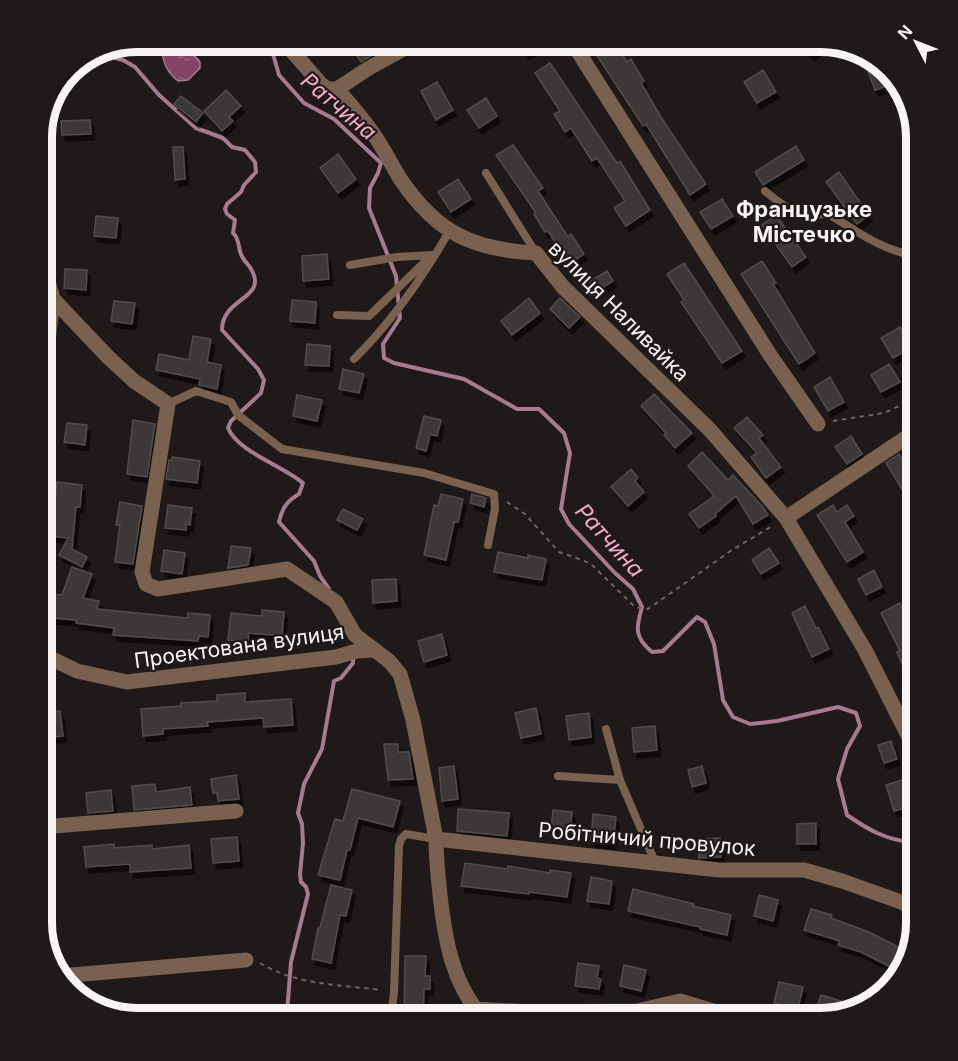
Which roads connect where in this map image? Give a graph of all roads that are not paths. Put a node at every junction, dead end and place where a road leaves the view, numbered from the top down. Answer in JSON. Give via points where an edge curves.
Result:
{"nodes":[{"id":1,"x":294,"y":53,"type":"edge"},
{"id":2,"x":394,"y":53,"type":"edge"},
{"id":3,"x":579,"y":53,"type":"edge"},
{"id":4,"x":337,"y":89,"type":"junction"},
{"id":5,"x":486,"y":173,"type":"dead end"},
{"id":6,"x":765,"y":191,"type":"dead end"},
{"id":7,"x":450,"y":230,"type":"junction"},
{"id":8,"x":439,"y":248,"type":"junction"},
{"id":9,"x":536,"y":253,"type":"junction"},
{"id":10,"x":906,"y":254,"type":"edge"},
{"id":11,"x":432,"y":255,"type":"junction"},
{"id":12,"x":350,"y":265,"type":"dead end"},
{"id":13,"x":53,"y":298,"type":"edge"},
{"id":14,"x":337,"y":315,"type":"dead end"},
{"id":15,"x":354,"y":358,"type":"dead end"},
{"id":16,"x":168,"y":404,"type":"junction"},
{"id":17,"x":818,"y":424,"type":"road end"},
{"id":18,"x":906,"y":437,"type":"edge"},
{"id":19,"x":786,"y":518,"type":"junction"},
{"id":20,"x":488,"y":545,"type":"dead end"},
{"id":21,"x":374,"y":650,"type":"junction"},
{"id":22,"x":53,"y":659,"type":"edge"},
{"id":23,"x":606,"y":729,"type":"dead end"},
{"id":24,"x":906,"y":731,"type":"edge"},
{"id":25,"x":558,"y":776,"type":"dead end"},
{"id":26,"x":620,"y":780,"type":"junction"},
{"id":27,"x":236,"y":811,"type":"dead end"},
{"id":28,"x":53,"y":826,"type":"edge"},
{"id":29,"x":436,"y":839,"type":"junction"},
{"id":30,"x":656,"y":862,"type":"junction"},
{"id":31,"x":906,"y":905,"type":"edge"},
{"id":32,"x":246,"y":960,"type":"dead end"},
{"id":33,"x":70,"y":975,"type":"edge"},
{"id":34,"x":392,"y":1008,"type":"edge"},
{"id":35,"x":475,"y":1008,"type":"edge"},
{"id":36,"x":649,"y":1008,"type":"edge"},
{"id":37,"x":705,"y":1008,"type":"edge"}],
"edges":[{"from":1,"to":4,"type":"street","name":"вулиця Наливайка","via":[[327,89]]},
{"from":2,"to":4,"type":"street"},
{"from":3,"to":17,"type":"street"},
{"from":4,"to":7,"type":"street","name":"вулиця Наливайка","via":[[372,131],[416,201]]},
{"from":5,"to":9,"type":"lane"},
{"from":6,"to":10,"type":"lane","via":[[785,207],[810,216],[830,215],[884,248]]},
{"from":7,"to":8,"type":"lane"},
{"from":7,"to":9,"type":"street","name":"вулиця Наливайка","via":[[479,245]]},
{"from":8,"to":11,"type":"lane"},
{"from":8,"to":15,"type":"lane","via":[[406,300]]},
{"from":9,"to":19,"type":"street","name":"вулиця Наливайка","via":[[563,288],[710,430]]},
{"from":11,"to":12,"type":"lane"},
{"from":11,"to":14,"type":"lane","via":[[369,316]]},
{"from":13,"to":16,"type":"street","via":[[134,381]]},
{"from":16,"to":20,"type":"lane","via":[[196,391],[219,397],[231,402],[238,415],[282,449],[424,473],[494,494]]},
{"from":16,"to":21,"type":"street","via":[[142,572],[146,584],[158,589],[287,569],[336,602],[355,635]]},
{"from":18,"to":19,"type":"street"},
{"from":19,"to":24,"type":"street","name":"вулиця Наливайка","via":[[865,650]]},
{"from":21,"to":22,"type":"street","name":"Проектована вулиця","via":[[127,682],[77,671]]},
{"from":21,"to":29,"type":"street","via":[[400,674]]},
{"from":23,"to":26,"type":"lane"},
{"from":25,"to":26,"type":"lane"},
{"from":26,"to":30,"type":"lane"},
{"from":27,"to":28,"type":"street"},
{"from":29,"to":30,"type":"street","name":"Робітничий провулок"},
{"from":29,"to":34,"type":"lane","via":[[406,834],[399,846]]},
{"from":29,"to":35,"type":"street","via":[[445,939],[456,975]]},
{"from":30,"to":31,"type":"street","name":"Робітничий провулок","via":[[719,870],[804,870]]},
{"from":32,"to":33,"type":"street"},
{"from":36,"to":37,"type":"street","via":[[680,1000]]}]}
